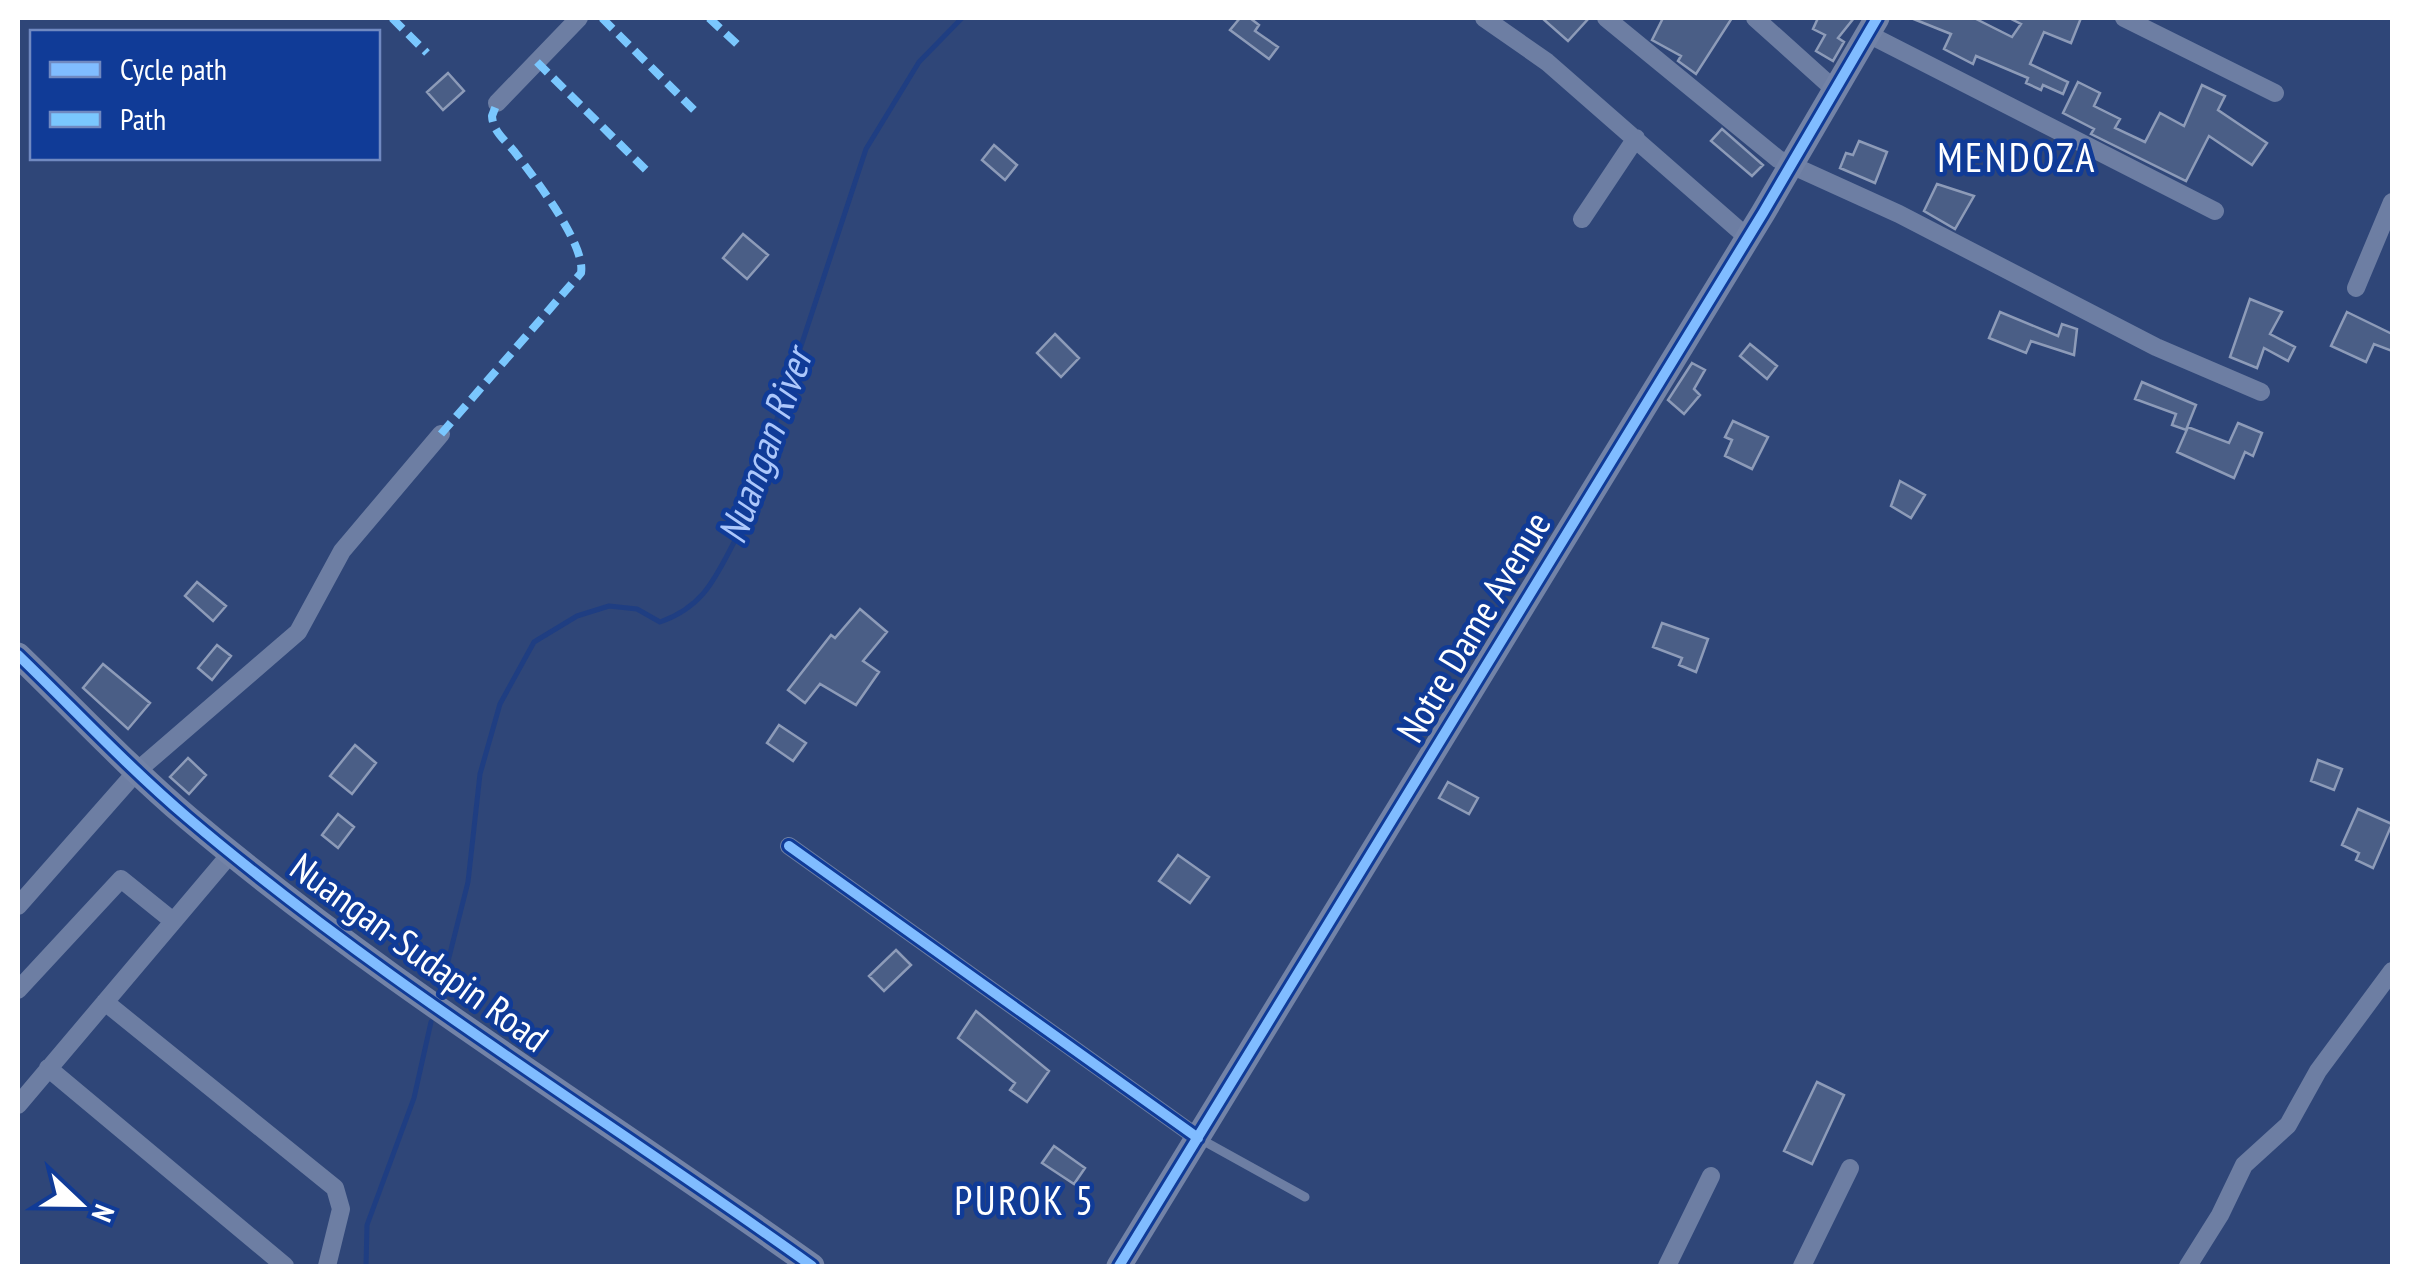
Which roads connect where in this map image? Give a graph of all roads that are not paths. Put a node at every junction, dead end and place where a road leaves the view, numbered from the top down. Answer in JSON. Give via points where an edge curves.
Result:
{"nodes":[{"id":1,"x":580,"y":18,"type":"edge"},
{"id":2,"x":1484,"y":18,"type":"edge"},
{"id":3,"x":1606,"y":18,"type":"edge"},
{"id":4,"x":2124,"y":18,"type":"edge"},
{"id":5,"x":1763,"y":20,"type":"edge"},
{"id":6,"x":1872,"y":26,"type":"edge"},
{"id":7,"x":1835,"y":90,"type":"junction"},
{"id":8,"x":2274,"y":93,"type":"dead end"},
{"id":9,"x":497,"y":103,"type":"dead end"},
{"id":10,"x":1636,"y":138,"type":"junction"},
{"id":11,"x":1791,"y":165,"type":"junction"},
{"id":12,"x":2392,"y":202,"type":"edge"},
{"id":13,"x":2215,"y":211,"type":"dead end"},
{"id":14,"x":1582,"y":219,"type":"dead end"},
{"id":15,"x":1748,"y":238,"type":"junction"},
{"id":16,"x":2356,"y":288,"type":"dead end"},
{"id":17,"x":2261,"y":392,"type":"dead end"},
{"id":18,"x":441,"y":434,"type":"dead end"},
{"id":19,"x":18,"y":654,"type":"edge"},
{"id":20,"x":136,"y":771,"type":"junction"},
{"id":21,"x":789,"y":846,"type":"dead end"},
{"id":22,"x":232,"y":852,"type":"junction"},
{"id":23,"x":18,"y":906,"type":"edge"},
{"id":24,"x":174,"y":921,"type":"junction"},
{"id":25,"x":2392,"y":971,"type":"edge"},
{"id":26,"x":18,"y":990,"type":"edge"},
{"id":27,"x":105,"y":1002,"type":"junction"},
{"id":28,"x":48,"y":1068,"type":"junction"},
{"id":29,"x":18,"y":1105,"type":"edge"},
{"id":30,"x":1198,"y":1138,"type":"junction"},
{"id":31,"x":1850,"y":1168,"type":"dead end"},
{"id":32,"x":1711,"y":1176,"type":"dead end"},
{"id":33,"x":1305,"y":1196,"type":"dead end"},
{"id":34,"x":285,"y":1266,"type":"edge"},
{"id":35,"x":327,"y":1266,"type":"edge"},
{"id":36,"x":812,"y":1266,"type":"edge"},
{"id":37,"x":1119,"y":1266,"type":"edge"},
{"id":38,"x":1668,"y":1266,"type":"edge"},
{"id":39,"x":1802,"y":1266,"type":"edge"},
{"id":40,"x":2188,"y":1266,"type":"edge"}],
"edges":[{"from":1,"to":9,"type":"street"},
{"from":2,"to":10,"type":"street"},
{"from":3,"to":11,"type":"street"},
{"from":4,"to":8,"type":"street"},
{"from":5,"to":7,"type":"street"},
{"from":6,"to":7,"type":"street","name":"Notre Dame Avenue"},
{"from":6,"to":13,"type":"street"},
{"from":7,"to":11,"type":"street","name":"Notre Dame Avenue"},
{"from":10,"to":14,"type":"street"},
{"from":10,"to":15,"type":"street"},
{"from":11,"to":15,"type":"street","name":"Notre Dame Avenue"},
{"from":11,"to":17,"type":"street"},
{"from":12,"to":16,"type":"street"},
{"from":15,"to":30,"type":"street","name":"Notre Dame Avenue"},
{"from":18,"to":20,"type":"street","via":[[342,552],[298,632]]},
{"from":19,"to":20,"type":"street","name":"Nuangan-Sudapin Road"},
{"from":20,"to":22,"type":"street","name":"Nuangan-Sudapin Road"},
{"from":20,"to":23,"type":"street"},
{"from":21,"to":30,"type":"street"},
{"from":22,"to":24,"type":"street"},
{"from":22,"to":36,"type":"street","name":"Nuangan-Sudapin Road","via":[[459,1023]]},
{"from":24,"to":26,"type":"street","via":[[120,879]]},
{"from":24,"to":27,"type":"street"},
{"from":25,"to":40,"type":"street","via":[[2318,1071],[2288,1125],[2244,1165]]},
{"from":27,"to":28,"type":"street"},
{"from":27,"to":35,"type":"street","via":[[336,1188],[341,1209]]},
{"from":28,"to":29,"type":"street"},
{"from":28,"to":34,"type":"street"},
{"from":30,"to":33,"type":"lane"},
{"from":30,"to":37,"type":"street","name":"Notre Dame Avenue"},
{"from":31,"to":39,"type":"street"},
{"from":32,"to":38,"type":"street"}]}
